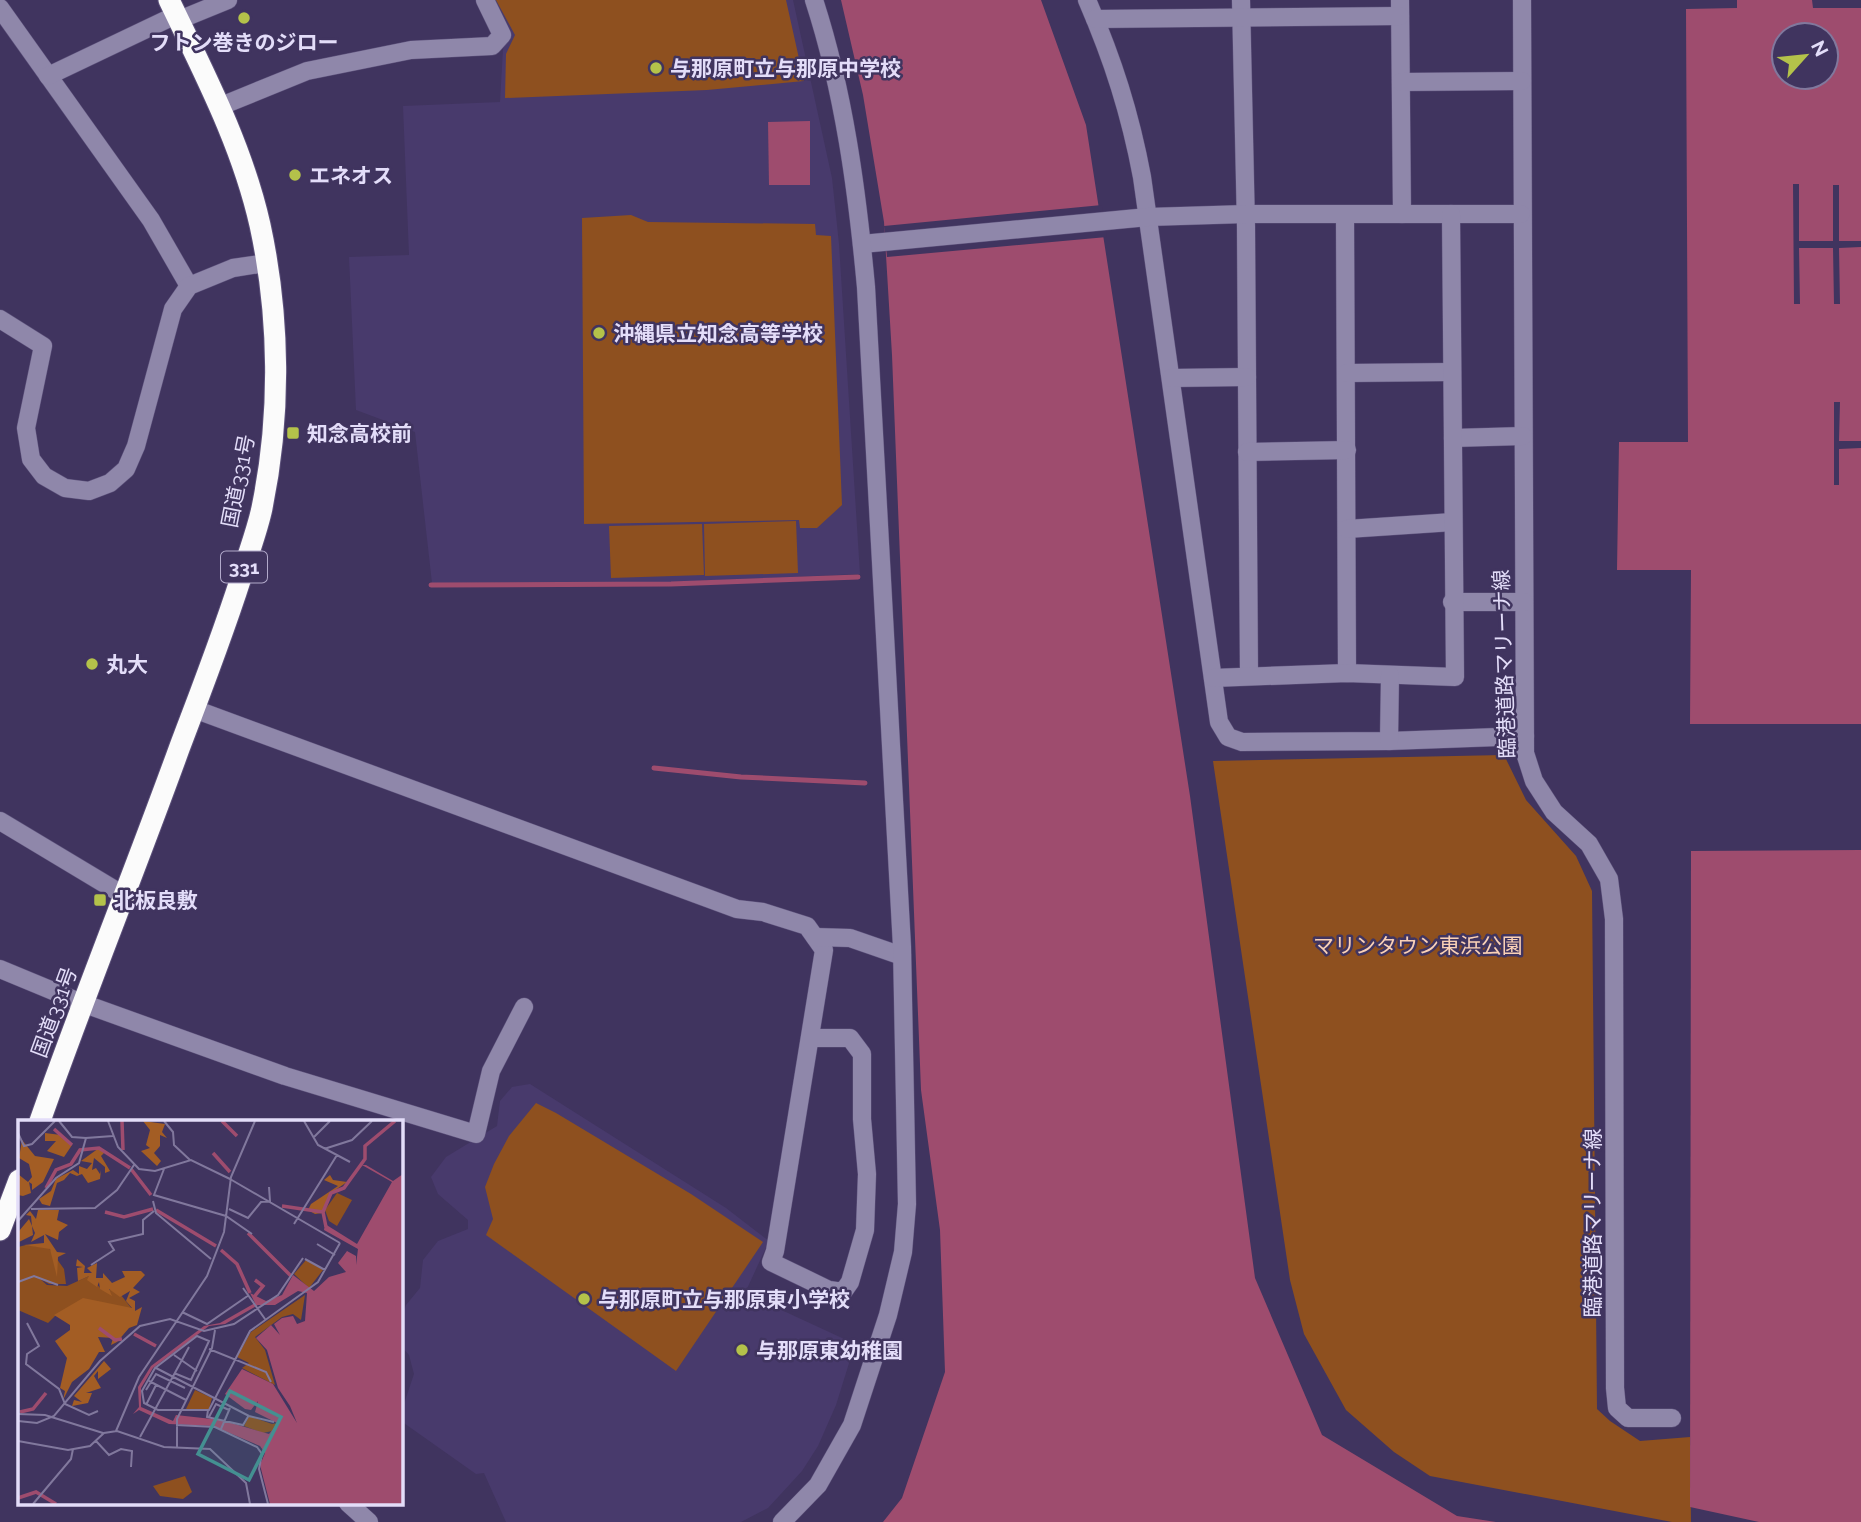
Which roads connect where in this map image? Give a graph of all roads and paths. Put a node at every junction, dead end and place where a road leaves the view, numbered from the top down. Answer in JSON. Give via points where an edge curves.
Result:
{"nodes":[{"id":1,"x":228,"y":0,"type":"edge"},
{"id":2,"x":485,"y":0,"type":"edge"},
{"id":3,"x":814,"y":0,"type":"edge"},
{"id":4,"x":1087,"y":0,"type":"edge"},
{"id":5,"x":1522,"y":0,"type":"edge"},
{"id":6,"x":0,"y":8,"type":"edge"},
{"id":7,"x":1241,"y":8,"type":"edge"},
{"id":8,"x":1400,"y":8,"type":"edge"},
{"id":9,"x":175,"y":12,"type":"edge"},
{"id":10,"x":1095,"y":19,"type":"junction"},
{"id":11,"x":48,"y":76,"type":"junction"},
{"id":12,"x":1522,"y":81,"type":"junction"},
{"id":13,"x":1401,"y":82,"type":"junction"},
{"id":14,"x":221,"y":106,"type":"junction"},
{"id":15,"x":1246,"y":214,"type":"junction"},
{"id":16,"x":1402,"y":214,"type":"junction"},
{"id":17,"x":1451,"y":214,"type":"junction"},
{"id":18,"x":1521,"y":214,"type":"junction"},
{"id":19,"x":1345,"y":215,"type":"junction"},
{"id":20,"x":1148,"y":218,"type":"junction"},
{"id":21,"x":862,"y":244,"type":"junction"},
{"id":22,"x":266,"y":263,"type":"junction"},
{"id":23,"x":189,"y":286,"type":"junction"},
{"id":24,"x":0,"y":319,"type":"edge"},
{"id":25,"x":1452,"y":372,"type":"junction"},
{"id":26,"x":1347,"y":373,"type":"junction"},
{"id":27,"x":1247,"y":377,"type":"junction"},
{"id":28,"x":1171,"y":378,"type":"junction"},
{"id":29,"x":1523,"y":436,"type":"junction"},
{"id":30,"x":1453,"y":438,"type":"junction"},
{"id":31,"x":1347,"y":450,"type":"junction"},
{"id":32,"x":1247,"y":452,"type":"junction"},
{"id":33,"x":1453,"y":522,"type":"junction"},
{"id":34,"x":1348,"y":529,"type":"junction"},
{"id":35,"x":1524,"y":602,"type":"junction"},
{"id":36,"x":1452,"y":603,"type":"junction"},
{"id":37,"x":1347,"y":673,"type":"junction"},
{"id":38,"x":1390,"y":675,"type":"junction"},
{"id":39,"x":1249,"y":676,"type":"junction"},
{"id":40,"x":1213,"y":678,"type":"junction"},
{"id":41,"x":194,"y":709,"type":"junction"},
{"id":42,"x":1525,"y":736,"type":"junction"},
{"id":43,"x":1389,"y":741,"type":"junction"},
{"id":44,"x":0,"y":821,"type":"edge"},
{"id":45,"x":125,"y":896,"type":"junction"},
{"id":46,"x":815,"y":937,"type":"junction"},
{"id":47,"x":902,"y":956,"type":"junction"},
{"id":48,"x":0,"y":969,"type":"edge"},
{"id":49,"x":82,"y":1003,"type":"junction"},
{"id":50,"x":524,"y":1007,"type":"dead end"},
{"id":51,"x":810,"y":1038,"type":"junction"},
{"id":52,"x":378,"y":1113,"type":"edge"},
{"id":53,"x":40,"y":1120,"type":"edge"},
{"id":54,"x":13,"y":1191,"type":"edge"},
{"id":55,"x":0,"y":1230,"type":"edge"},
{"id":56,"x":1672,"y":1419,"type":"dead end"},
{"id":57,"x":349,"y":1504,"type":"edge"},
{"id":58,"x":369,"y":1522,"type":"edge"},
{"id":59,"x":782,"y":1522,"type":"edge"}],
"edges":[{"from":1,"to":9,"type":"street"},
{"from":2,"to":14,"type":"street","via":[[502,35],[492,46],[411,50],[307,71]]},
{"from":3,"to":21,"type":"street","via":[[839,97]]},
{"from":4,"to":10,"type":"street"},
{"from":5,"to":12,"type":"street","name":"臨港道路マリーナ線"},
{"from":6,"to":11,"type":"street"},
{"from":7,"to":8,"type":"street"},
{"from":7,"to":10,"type":"street"},
{"from":7,"to":15,"type":"street"},
{"from":8,"to":13,"type":"street"},
{"from":9,"to":11,"type":"street"},
{"from":9,"to":14,"type":"highway","name":"国道331号","number":"331"},
{"from":10,"to":20,"type":"street","via":[[1131,121]]},
{"from":11,"to":23,"type":"street","via":[[151,219]]},
{"from":12,"to":13,"type":"street"},
{"from":12,"to":18,"type":"street","name":"臨港道路マリーナ線"},
{"from":13,"to":16,"type":"street"},
{"from":14,"to":22,"type":"highway","name":"国道331号","number":"331","via":[[255,203]]},
{"from":15,"to":19,"type":"street"},
{"from":15,"to":20,"type":"street"},
{"from":15,"to":27,"type":"street"},
{"from":16,"to":17,"type":"street"},
{"from":16,"to":19,"type":"street"},
{"from":17,"to":18,"type":"street"},
{"from":17,"to":25,"type":"street"},
{"from":18,"to":29,"type":"street","name":"臨港道路マリーナ線"},
{"from":19,"to":26,"type":"street"},
{"from":20,"to":21,"type":"street"},
{"from":20,"to":28,"type":"street"},
{"from":21,"to":47,"type":"street"},
{"from":22,"to":23,"type":"street","via":[[233,268]]},
{"from":22,"to":41,"type":"highway","name":"国道331号","number":"331","via":[[275,363],[270,461],[262,510]]},
{"from":23,"to":24,"type":"street","via":[[173,309],[126,469],[110,483],[89,491],[65,488],[44,476],[32,459],[26,428],[43,345]]},
{"from":25,"to":26,"type":"street"},
{"from":25,"to":30,"type":"street"},
{"from":26,"to":31,"type":"street"},
{"from":27,"to":28,"type":"street"},
{"from":27,"to":32,"type":"street"},
{"from":28,"to":40,"type":"street"},
{"from":29,"to":30,"type":"street"},
{"from":29,"to":35,"type":"street","name":"臨港道路マリーナ線"},
{"from":30,"to":33,"type":"street"},
{"from":31,"to":32,"type":"street"},
{"from":31,"to":34,"type":"street"},
{"from":32,"to":39,"type":"street"},
{"from":33,"to":34,"type":"street"},
{"from":33,"to":36,"type":"street"},
{"from":34,"to":37,"type":"street"},
{"from":35,"to":36,"type":"street"},
{"from":35,"to":42,"type":"street","name":"臨港道路マリーナ線"},
{"from":36,"to":38,"type":"street","via":[[1454,677]]},
{"from":37,"to":38,"type":"street"},
{"from":37,"to":39,"type":"street"},
{"from":38,"to":43,"type":"street"},
{"from":39,"to":40,"type":"street"},
{"from":40,"to":43,"type":"street","via":[[1219,722],[1228,737],[1242,742]]},
{"from":41,"to":45,"type":"highway","name":"国道331号","number":"331"},
{"from":41,"to":46,"type":"street","via":[[737,909],[807,926]]},
{"from":42,"to":43,"type":"street"},
{"from":42,"to":56,"type":"street","name":"臨港道路マリーナ線","via":[[1534,781],[1554,812],[1589,844],[1609,879],[1614,919],[1617,1408],[1628,1418]]},
{"from":44,"to":45,"type":"street"},
{"from":45,"to":49,"type":"highway","name":"国道331号","number":"331"},
{"from":46,"to":47,"type":"street","via":[[850,938]]},
{"from":46,"to":51,"type":"street","via":[[824,950]]},
{"from":47,"to":59,"type":"street","via":[[903,1252],[852,1425],[818,1485]]},
{"from":48,"to":49,"type":"street"},
{"from":49,"to":52,"type":"street"},
{"from":49,"to":53,"type":"highway","name":"国道331号","number":"331"},
{"from":50,"to":52,"type":"street","via":[[491,1071],[477,1134]]},
{"from":51,"to":51,"type":"street","via":[[850,1038],[862,1054],[865,1230],[843,1292],[828,1290],[771,1262]]},
{"from":54,"to":55,"type":"highway"},
{"from":57,"to":58,"type":"street"}]}
